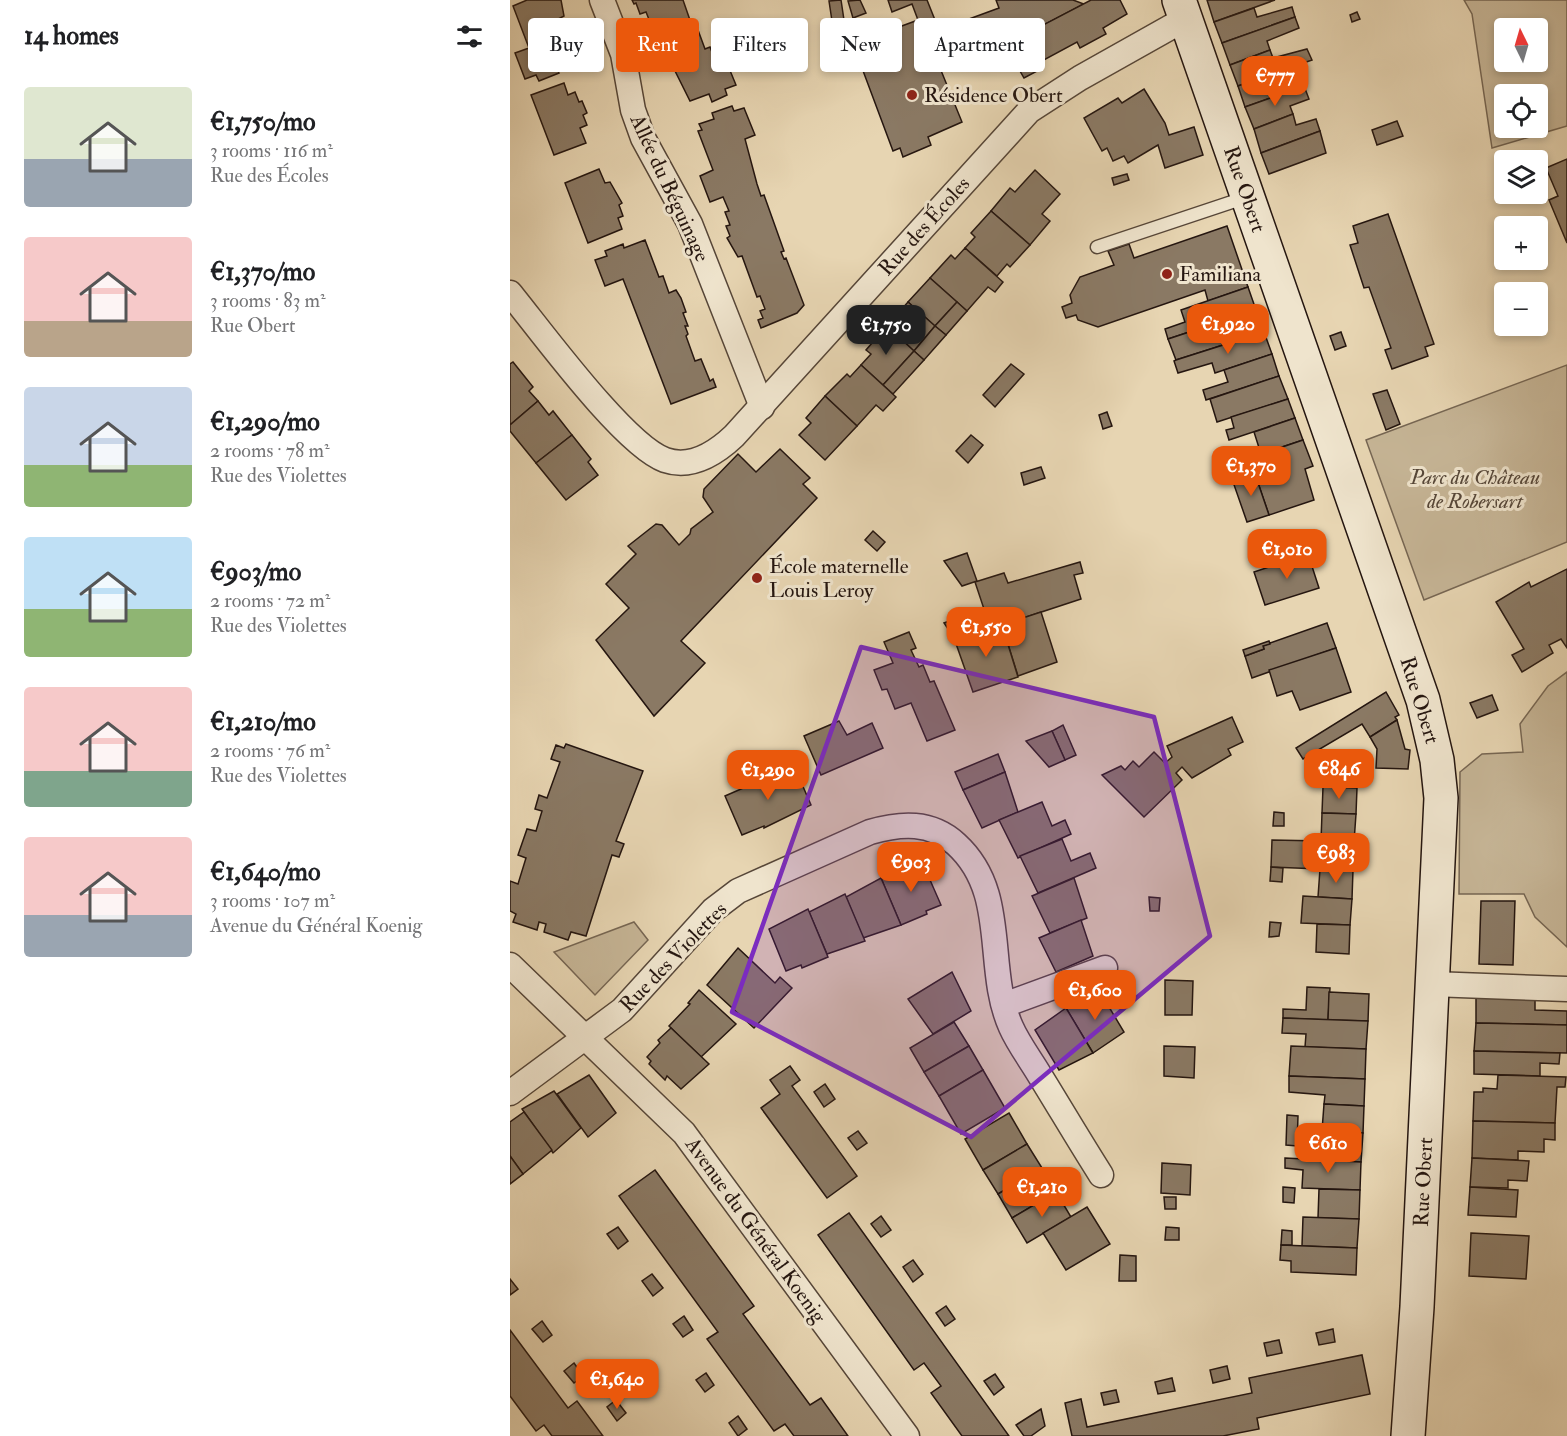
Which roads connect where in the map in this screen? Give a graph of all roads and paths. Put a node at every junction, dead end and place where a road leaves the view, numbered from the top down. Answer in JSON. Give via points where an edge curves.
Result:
{"nodes":[{"id":1,"x":602,"y":0,"type":"edge"},
{"id":2,"x":1182,"y":9,"type":"edge"},
{"id":3,"x":1248,"y":196,"type":"junction"},
{"id":4,"x":1097,"y":247,"type":"dead end"},
{"id":5,"x":510,"y":294,"type":"edge"},
{"id":6,"x":762,"y":407,"type":"junction"},
{"id":7,"x":510,"y":965,"type":"edge"},
{"id":8,"x":1105,"y":968,"type":"dead end"},
{"id":9,"x":1432,"y":984,"type":"junction"},
{"id":10,"x":1567,"y":989,"type":"edge"},
{"id":11,"x":1004,"y":1005,"type":"junction"},
{"id":12,"x":588,"y":1038,"type":"junction"},
{"id":13,"x":510,"y":1093,"type":"edge"},
{"id":14,"x":1101,"y":1175,"type":"dead end"},
{"id":15,"x":907,"y":1436,"type":"edge"},
{"id":16,"x":1408,"y":1436,"type":"edge"}],
"edges":[{"from":1,"to":6,"type":"street","name":"Allée du Béguinage","via":[[622,54],[643,138],[690,224]]},
{"from":2,"to":3,"type":"street","name":"Rue Obert"},
{"from":2,"to":6,"type":"street","name":"Rue des Écoles","via":[[1029,111]]},
{"from":3,"to":4,"type":"lane"},
{"from":3,"to":9,"type":"street","name":"Rue Obert","via":[[1423,700],[1433,740],[1441,798]]},
{"from":5,"to":6,"type":"street","name":"Rue des Écoles","via":[[627,433],[644,449],[666,460],[685,462],[719,451]]},
{"from":7,"to":12,"type":"street","name":"Avenue du Général Koenig"},
{"from":8,"to":11,"type":"street"},
{"from":9,"to":10,"type":"street"},
{"from":9,"to":16,"type":"street","name":"Rue Obert"},
{"from":11,"to":12,"type":"street","name":"Rue des Violettes","via":[[990,899],[980,874],[965,852],[942,834],[915,825],[893,826],[738,891],[713,910],[622,1010]]},
{"from":11,"to":14,"type":"street","name":"Rue des Violettes","via":[[1011,1027]]},
{"from":12,"to":13,"type":"street","name":"Rue des Violettes"},
{"from":12,"to":15,"type":"street","name":"Avenue du Général Koenig","via":[[684,1133]]}]}
